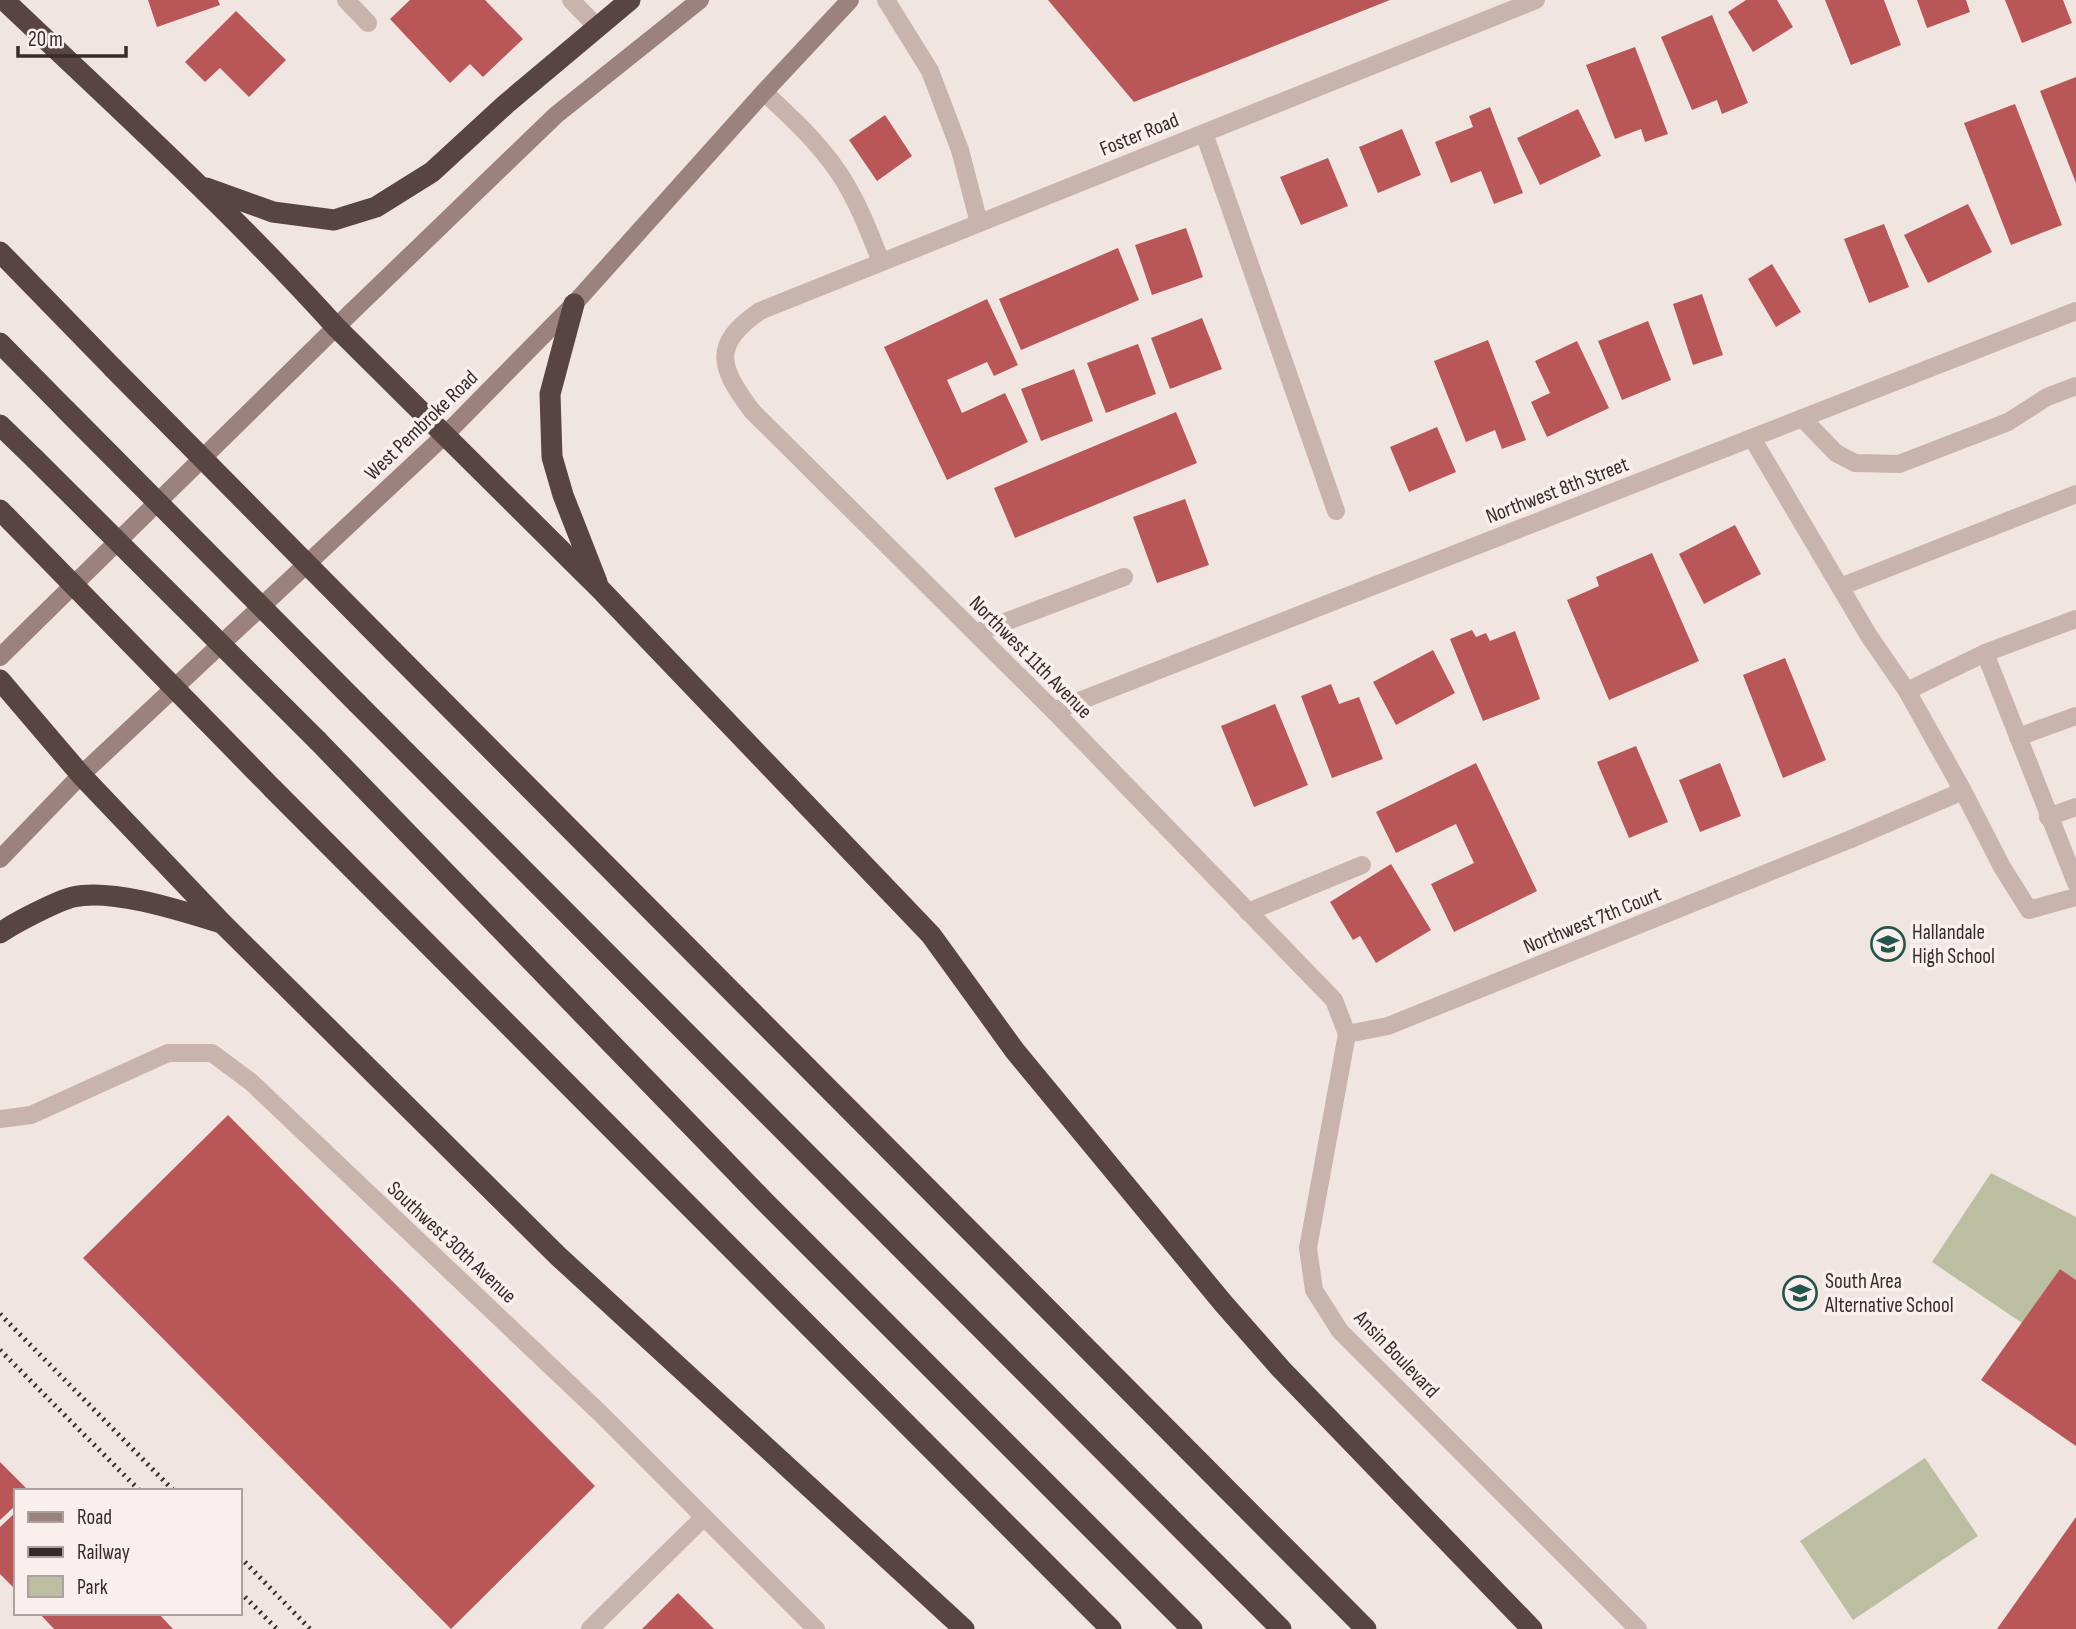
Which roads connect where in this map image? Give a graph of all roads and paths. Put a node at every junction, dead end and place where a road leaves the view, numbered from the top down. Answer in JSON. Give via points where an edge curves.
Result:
{"nodes":[{"id":1,"x":4,"y":0,"type":"edge"},
{"id":2,"x":346,"y":0,"type":"edge"},
{"id":3,"x":570,"y":0,"type":"edge"},
{"id":4,"x":630,"y":0,"type":"edge"},
{"id":5,"x":700,"y":0,"type":"edge"},
{"id":6,"x":850,"y":0,"type":"edge"},
{"id":7,"x":886,"y":0,"type":"edge"},
{"id":8,"x":1536,"y":0,"type":"edge"},
{"id":9,"x":368,"y":23,"type":"dead end"},
{"id":10,"x":597,"y":27,"type":"junction"},
{"id":11,"x":764,"y":92,"type":"junction"},
{"id":12,"x":1204,"y":133,"type":"junction"},
{"id":13,"x":198,"y":184,"type":"junction"},
{"id":14,"x":979,"y":223,"type":"junction"},
{"id":15,"x":0,"y":251,"type":"edge"},
{"id":16,"x":881,"y":262,"type":"junction"},
{"id":17,"x":575,"y":304,"type":"junction"},
{"id":18,"x":760,"y":311,"type":"joint"},
{"id":19,"x":2076,"y":311,"type":"edge"},
{"id":20,"x":336,"y":327,"type":"junction"},
{"id":21,"x":0,"y":343,"type":"edge"},
{"id":22,"x":2076,"y":386,"type":"edge"},
{"id":23,"x":1802,"y":418,"type":"junction"},
{"id":24,"x":0,"y":425,"type":"edge"},
{"id":25,"x":445,"y":435,"type":"junction"},
{"id":26,"x":1752,"y":438,"type":"junction"},
{"id":27,"x":2076,"y":494,"type":"edge"},
{"id":28,"x":0,"y":510,"type":"edge"},
{"id":29,"x":1336,"y":511,"type":"dead end"},
{"id":30,"x":1124,"y":577,"type":"dead end"},
{"id":31,"x":1840,"y":587,"type":"junction"},
{"id":32,"x":601,"y":590,"type":"junction"},
{"id":33,"x":2076,"y":619,"type":"edge"},
{"id":34,"x":976,"y":634,"type":"junction"},
{"id":35,"x":1985,"y":653,"type":"junction"},
{"id":36,"x":0,"y":657,"type":"edge"},
{"id":37,"x":0,"y":680,"type":"edge"},
{"id":38,"x":1907,"y":691,"type":"junction"},
{"id":39,"x":1054,"y":711,"type":"junction"},
{"id":40,"x":2076,"y":716,"type":"edge"},
{"id":41,"x":2018,"y":737,"type":"junction"},
{"id":42,"x":81,"y":775,"type":"junction"},
{"id":43,"x":1964,"y":791,"type":"junction"},
{"id":44,"x":2076,"y":807,"type":"edge"},
{"id":45,"x":2048,"y":817,"type":"junction"},
{"id":46,"x":0,"y":859,"type":"edge"},
{"id":47,"x":1362,"y":865,"type":"dead end"},
{"id":48,"x":2076,"y":883,"type":"edge"},
{"id":49,"x":2076,"y":897,"type":"edge"},
{"id":50,"x":1248,"y":912,"type":"junction"},
{"id":51,"x":222,"y":923,"type":"junction"},
{"id":52,"x":0,"y":933,"type":"edge"},
{"id":53,"x":1347,"y":1034,"type":"junction"},
{"id":54,"x":0,"y":1119,"type":"edge"},
{"id":55,"x":704,"y":1517,"type":"junction"},
{"id":56,"x":590,"y":1629,"type":"edge"},
{"id":57,"x":816,"y":1629,"type":"edge"},
{"id":58,"x":964,"y":1629,"type":"edge"},
{"id":59,"x":1111,"y":1629,"type":"edge"},
{"id":60,"x":1192,"y":1629,"type":"edge"},
{"id":61,"x":1281,"y":1629,"type":"edge"},
{"id":62,"x":1366,"y":1629,"type":"edge"},
{"id":63,"x":1532,"y":1629,"type":"edge"},
{"id":64,"x":1638,"y":1629,"type":"edge"}],
"edges":[{"from":1,"to":13,"type":"highway"},
{"from":2,"to":9,"type":"street"},
{"from":3,"to":10,"type":"street"},
{"from":4,"to":10,"type":"highway"},
{"from":5,"to":20,"type":"main road","via":[[556,115]]},
{"from":6,"to":11,"type":"main road","name":"West Pembroke Road"},
{"from":7,"to":14,"type":"street","via":[[930,71],[960,150]]},
{"from":8,"to":12,"type":"street","name":"Foster Road"},
{"from":10,"to":13,"type":"highway","via":[[432,172],[376,208],[334,220],[272,212]]},
{"from":11,"to":16,"type":"street","via":[[804,130],[838,172],[863,216]]},
{"from":11,"to":17,"type":"main road","name":"West Pembroke Road"},
{"from":12,"to":14,"type":"street","name":"Foster Road"},
{"from":12,"to":29,"type":"street"},
{"from":13,"to":20,"type":"highway"},
{"from":14,"to":16,"type":"street","name":"Foster Road"},
{"from":15,"to":62,"type":"highway","bridge":true},
{"from":16,"to":18,"type":"street","name":"Foster Road"},
{"from":17,"to":25,"type":"main road","name":"West Pembroke Road"},
{"from":17,"to":32,"type":"highway","via":[[550,394],[552,457]]},
{"from":18,"to":34,"type":"street","name":"Northwest 11th Avenue","via":[[730,340],[724,358],[731,383],[752,411]]},
{"from":19,"to":23,"type":"street","name":"Northwest 8th Street"},
{"from":20,"to":25,"type":"highway"},
{"from":20,"to":36,"type":"main road"},
{"from":21,"to":61,"type":"highway","bridge":true},
{"from":22,"to":23,"type":"street","via":[[2047,397],[2008,422],[1899,464],[1855,463],[1836,453]]},
{"from":23,"to":26,"type":"street","name":"Northwest 8th Street"},
{"from":24,"to":60,"type":"highway","bridge":true,"via":[[318,741],[765,1202]]},
{"from":25,"to":32,"type":"highway"},
{"from":25,"to":42,"type":"main road","name":"West Pembroke Road"},
{"from":26,"to":31,"type":"street"},
{"from":26,"to":39,"type":"street","name":"Northwest 8th Street"},
{"from":27,"to":31,"type":"street"},
{"from":28,"to":59,"type":"highway","bridge":true},
{"from":30,"to":34,"type":"street"},
{"from":31,"to":38,"type":"street"},
{"from":32,"to":63,"type":"highway","via":[[931,935],[1015,1051],[1223,1303]]},
{"from":33,"to":35,"type":"street"},
{"from":34,"to":39,"type":"street","name":"Northwest 11th Avenue"},
{"from":35,"to":38,"type":"street"},
{"from":35,"to":41,"type":"street"},
{"from":37,"to":42,"type":"highway"},
{"from":38,"to":43,"type":"street"},
{"from":39,"to":50,"type":"street","name":"Northwest 11th Avenue"},
{"from":40,"to":41,"type":"street"},
{"from":41,"to":45,"type":"street"},
{"from":42,"to":46,"type":"main road","name":"West Pembroke Road"},
{"from":42,"to":51,"type":"highway"},
{"from":43,"to":49,"type":"street","via":[[2029,910]]},
{"from":43,"to":53,"type":"street","name":"Northwest 7th Court","via":[[1388,1027]]},
{"from":44,"to":45,"type":"street"},
{"from":45,"to":48,"type":"street"},
{"from":47,"to":50,"type":"street"},
{"from":50,"to":53,"type":"street","name":"Northwest 11th Avenue","via":[[1334,1000]]},
{"from":51,"to":52,"type":"highway","via":[[166,906],[111,897],[73,897]]},
{"from":51,"to":58,"type":"highway","via":[[558,1256]]},
{"from":53,"to":64,"type":"street","name":"Ansin Boulevard","via":[[1308,1248],[1314,1290],[1340,1331]]},
{"from":54,"to":55,"type":"street","name":"Southwest 30th Avenue","via":[[31,1115],[168,1053],[212,1053],[251,1082]]},
{"from":55,"to":56,"type":"street"},
{"from":55,"to":57,"type":"street","name":"Southwest 30th Avenue"}]}
